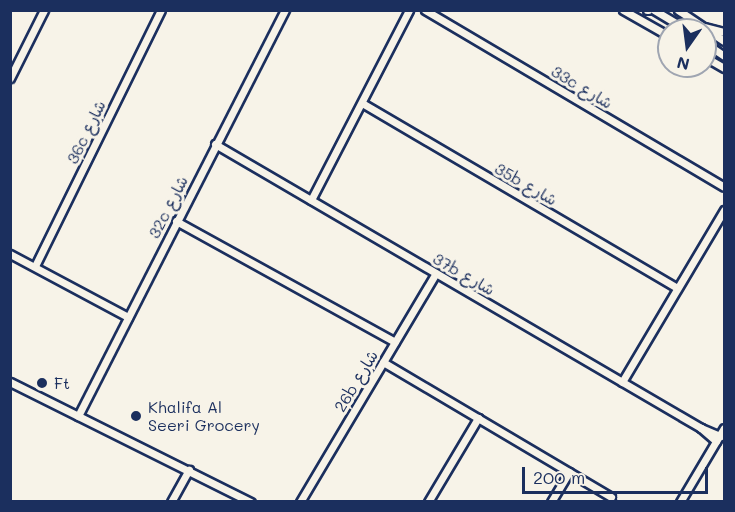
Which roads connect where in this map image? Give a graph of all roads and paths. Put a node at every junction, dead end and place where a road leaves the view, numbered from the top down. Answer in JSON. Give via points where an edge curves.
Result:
{"nodes":[{"id":1,"x":44,"y":10,"type":"edge"},
{"id":2,"x":161,"y":10,"type":"edge"},
{"id":3,"x":285,"y":10,"type":"edge"},
{"id":4,"x":409,"y":10,"type":"edge"},
{"id":5,"x":425,"y":10,"type":"edge"},
{"id":6,"x":623,"y":10,"type":"edge"},
{"id":7,"x":654,"y":10,"type":"edge"},
{"id":8,"x":667,"y":18,"type":"edge"},
{"id":9,"x":657,"y":29,"type":"edge"},
{"id":10,"x":10,"y":78,"type":"edge"},
{"id":11,"x":362,"y":103,"type":"junction"},
{"id":12,"x":214,"y":144,"type":"junction"},
{"id":13,"x":724,"y":187,"type":"edge"},
{"id":14,"x":311,"y":200,"type":"junction"},
{"id":15,"x":724,"y":210,"type":"edge"},
{"id":16,"x":176,"y":221,"type":"junction"},
{"id":17,"x":10,"y":254,"type":"edge"},
{"id":18,"x":35,"y":266,"type":"junction"},
{"id":19,"x":436,"y":273,"type":"junction"},
{"id":20,"x":677,"y":288,"type":"junction"},
{"id":21,"x":128,"y":317,"type":"junction"},
{"id":22,"x":395,"y":342,"type":"junction"},
{"id":23,"x":383,"y":362,"type":"junction"},
{"id":24,"x":10,"y":382,"type":"edge"},
{"id":25,"x":622,"y":382,"type":"junction"},
{"id":26,"x":78,"y":416,"type":"junction"},
{"id":27,"x":478,"y":418,"type":"junction"},
{"id":28,"x":724,"y":428,"type":"edge"},
{"id":29,"x":718,"y":439,"type":"junction"},
{"id":30,"x":189,"y":470,"type":"junction"},
{"id":31,"x":569,"y":472,"type":"junction"},
{"id":32,"x":611,"y":497,"type":"dead end"},
{"id":33,"x":171,"y":501,"type":"edge"},
{"id":34,"x":251,"y":501,"type":"edge"},
{"id":35,"x":300,"y":501,"type":"edge"},
{"id":36,"x":428,"y":501,"type":"edge"},
{"id":37,"x":551,"y":501,"type":"edge"},
{"id":38,"x":680,"y":501,"type":"edge"}],
"edges":[{"from":1,"to":10,"type":"street"},
{"from":2,"to":18,"type":"street","name":"36c شارع"},
{"from":3,"to":12,"type":"street","name":"32c شارع"},
{"from":4,"to":11,"type":"street"},
{"from":5,"to":13,"type":"street","name":"33c شارع"},
{"from":6,"to":9,"type":"street"},
{"from":7,"to":8,"type":"street"},
{"from":11,"to":14,"type":"street"},
{"from":11,"to":20,"type":"street","name":"35b شارع"},
{"from":12,"to":14,"type":"street","name":"37b شارع"},
{"from":12,"to":16,"type":"street","name":"32c شارع"},
{"from":14,"to":19,"type":"street","name":"37b شارع"},
{"from":15,"to":20,"type":"street"},
{"from":16,"to":21,"type":"street","name":"32c شارع"},
{"from":16,"to":22,"type":"street"},
{"from":17,"to":18,"type":"street"},
{"from":18,"to":21,"type":"street"},
{"from":19,"to":22,"type":"street","name":"26b شارع"},
{"from":19,"to":25,"type":"street","name":"37b شارع"},
{"from":20,"to":25,"type":"street"},
{"from":21,"to":26,"type":"street","name":"32c شارع"},
{"from":22,"to":23,"type":"street","name":"26b شارع"},
{"from":23,"to":27,"type":"street"},
{"from":23,"to":35,"type":"street","name":"26b شارع"},
{"from":24,"to":26,"type":"street"},
{"from":25,"to":29,"type":"street","name":"37b شارع"},
{"from":26,"to":30,"type":"street"},
{"from":27,"to":31,"type":"street"},
{"from":27,"to":36,"type":"street"},
{"from":28,"to":29,"type":"street"},
{"from":29,"to":38,"type":"street"},
{"from":30,"to":33,"type":"street"},
{"from":30,"to":34,"type":"street"},
{"from":31,"to":32,"type":"street"},
{"from":31,"to":37,"type":"street"}]}
